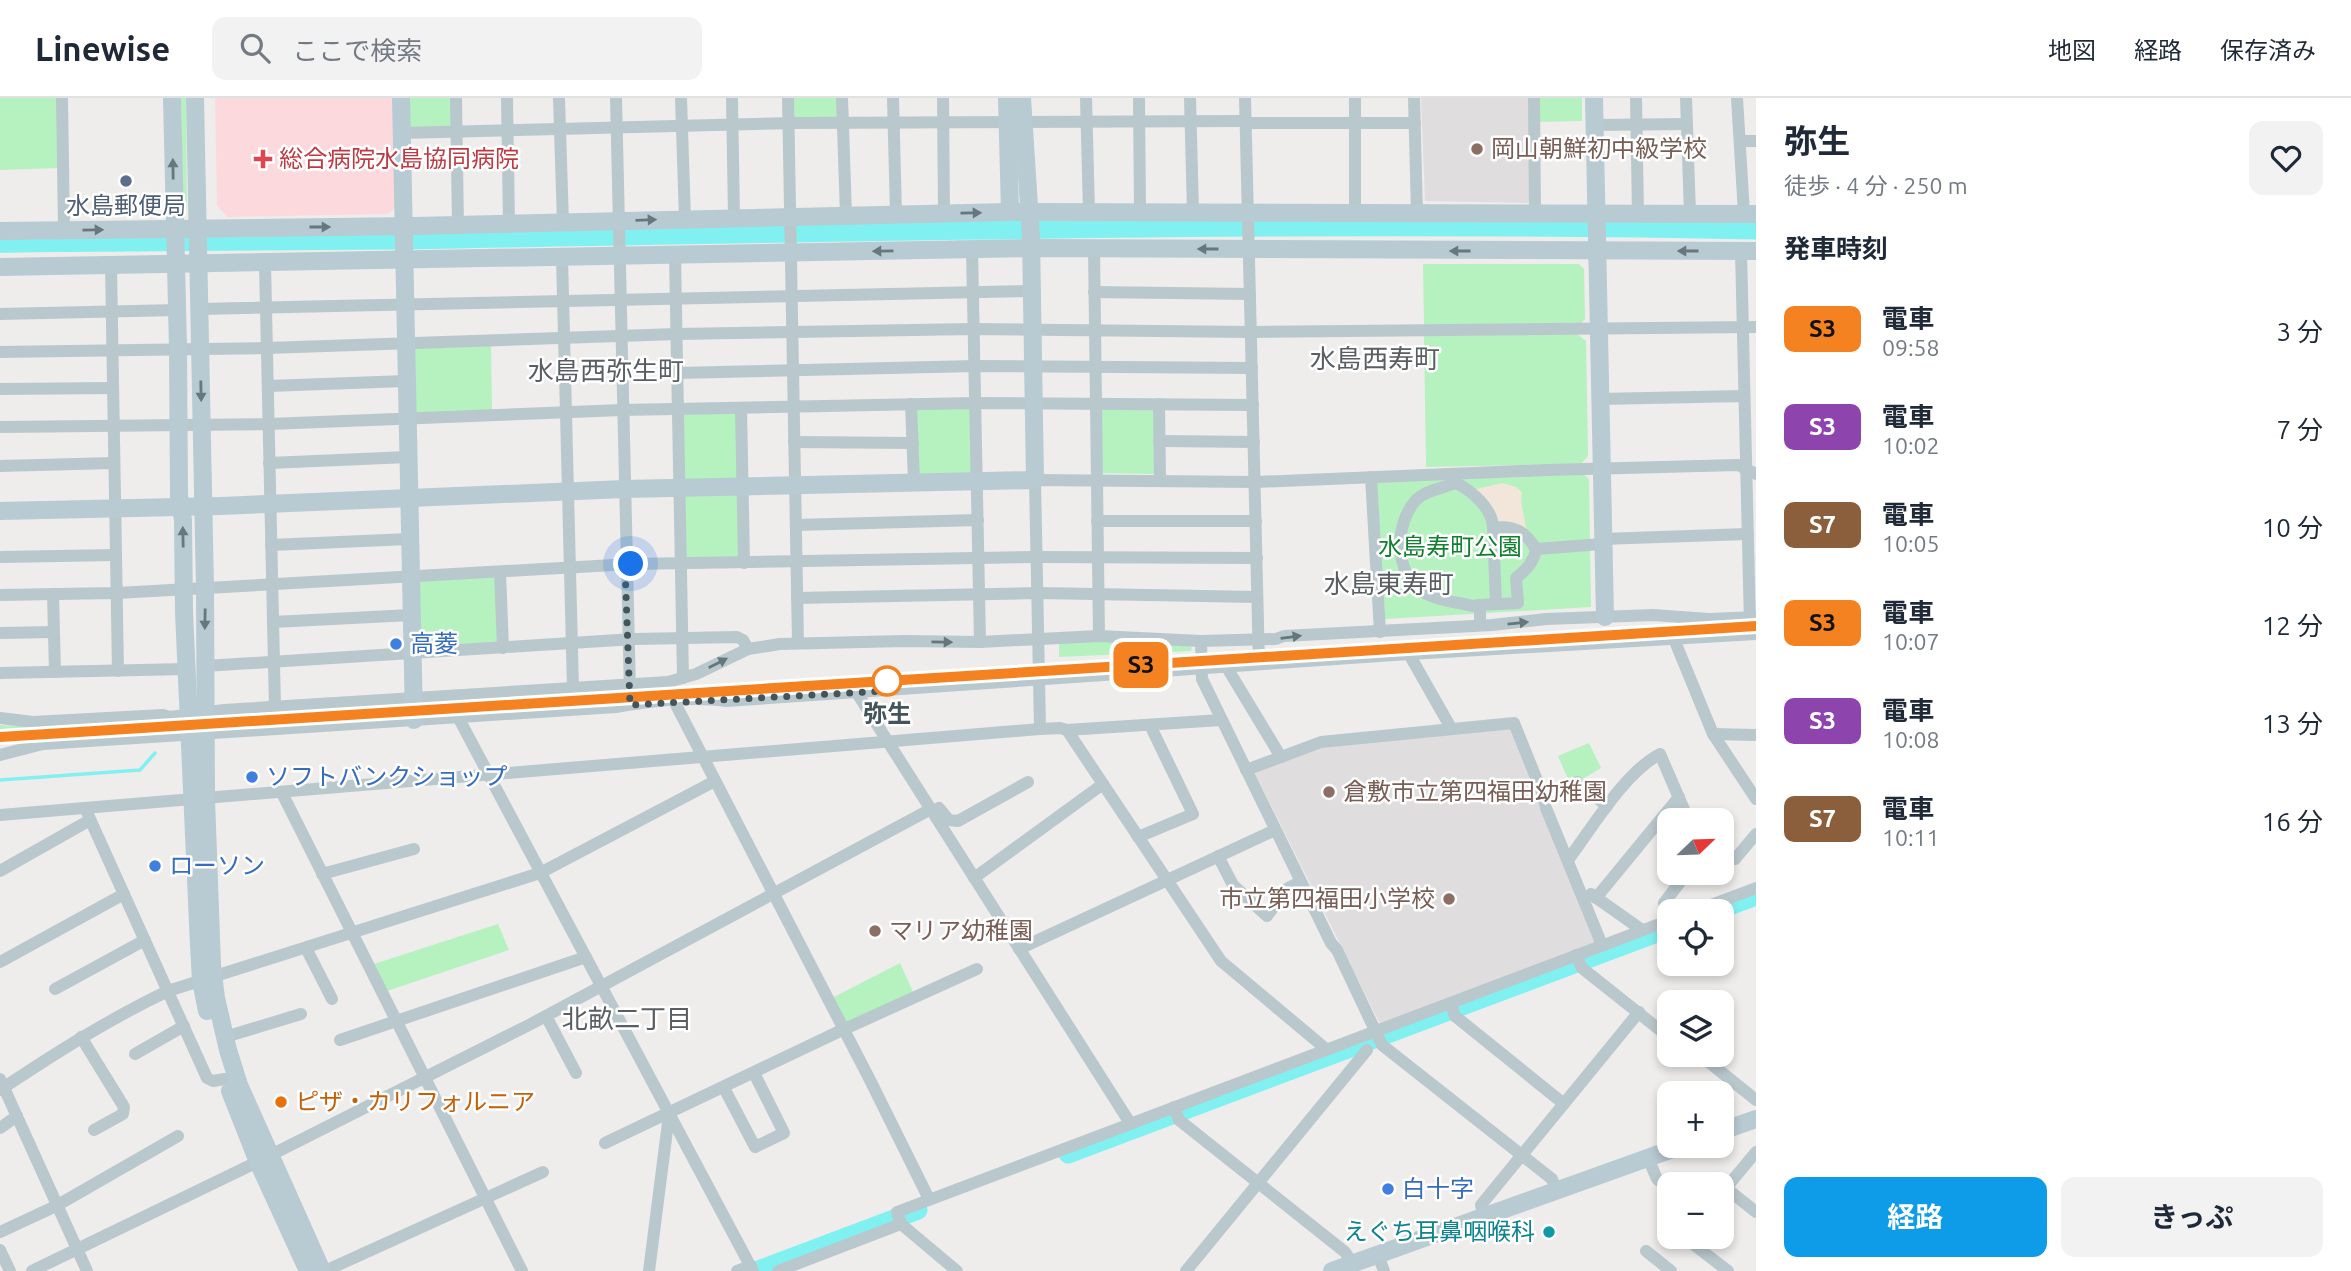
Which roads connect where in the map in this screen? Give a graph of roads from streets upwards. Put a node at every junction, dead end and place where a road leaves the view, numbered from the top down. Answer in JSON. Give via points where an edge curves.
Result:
{"nodes":[{"id":1,"x":62,"y":98,"type":"edge"},
{"id":2,"x":172,"y":98,"type":"edge"},
{"id":3,"x":195,"y":98,"type":"edge"},
{"id":4,"x":401,"y":98,"type":"edge"},
{"id":5,"x":456,"y":98,"type":"edge"},
{"id":6,"x":507,"y":98,"type":"edge"},
{"id":7,"x":559,"y":98,"type":"edge"},
{"id":8,"x":616,"y":98,"type":"edge"},
{"id":9,"x":681,"y":98,"type":"edge"},
{"id":10,"x":732,"y":98,"type":"edge"},
{"id":11,"x":788,"y":98,"type":"edge"},
{"id":12,"x":842,"y":98,"type":"edge"},
{"id":13,"x":892,"y":98,"type":"edge"},
{"id":14,"x":943,"y":98,"type":"edge"},
{"id":15,"x":1007,"y":98,"type":"edge"},
{"id":16,"x":1022,"y":98,"type":"edge"},
{"id":17,"x":1086,"y":98,"type":"edge"},
{"id":18,"x":1139,"y":98,"type":"edge"},
{"id":19,"x":1190,"y":98,"type":"edge"},
{"id":20,"x":1245,"y":98,"type":"edge"},
{"id":21,"x":1354,"y":98,"type":"edge"},
{"id":22,"x":1414,"y":98,"type":"edge"},
{"id":23,"x":1534,"y":98,"type":"edge"},
{"id":24,"x":1594,"y":98,"type":"edge"},
{"id":25,"x":1636,"y":98,"type":"edge"},
{"id":26,"x":1686,"y":98,"type":"edge"},
{"id":27,"x":1737,"y":98,"type":"edge"},
{"id":28,"x":1015,"y":121,"type":"junction"},
{"id":29,"x":1139,"y":121,"type":"junction"},
{"id":30,"x":1191,"y":121,"type":"junction"},
{"id":31,"x":893,"y":122,"type":"junction"},
{"id":32,"x":944,"y":122,"type":"junction"},
{"id":33,"x":1087,"y":122,"type":"junction"},
{"id":34,"x":1245,"y":122,"type":"junction"},
{"id":35,"x":1415,"y":122,"type":"junction"},
{"id":36,"x":843,"y":123,"type":"junction"},
{"id":37,"x":1355,"y":123,"type":"junction"},
{"id":38,"x":788,"y":124,"type":"junction"},
{"id":39,"x":1636,"y":124,"type":"junction"},
{"id":40,"x":1687,"y":124,"type":"junction"},
{"id":41,"x":733,"y":125,"type":"junction"},
{"id":42,"x":1594,"y":125,"type":"junction"},
{"id":43,"x":682,"y":126,"type":"junction"},
{"id":44,"x":617,"y":128,"type":"junction"},
{"id":45,"x":559,"y":130,"type":"junction"},
{"id":46,"x":508,"y":131,"type":"junction"},
{"id":47,"x":456,"y":132,"type":"junction"},
{"id":48,"x":401,"y":133,"type":"junction"},
{"id":49,"x":1740,"y":141,"type":"junction"},
{"id":50,"x":1756,"y":141,"type":"edge"},
{"id":51,"x":1008,"y":149,"type":"junction"},
{"id":52,"x":1010,"y":212,"type":"junction"},
{"id":53,"x":1089,"y":212,"type":"junction"},
{"id":54,"x":1140,"y":212,"type":"junction"},
{"id":55,"x":1193,"y":212,"type":"junction"},
{"id":56,"x":944,"y":213,"type":"junction"},
{"id":57,"x":1355,"y":213,"type":"junction"},
{"id":58,"x":896,"y":214,"type":"junction"},
{"id":59,"x":1417,"y":214,"type":"junction"},
{"id":60,"x":1535,"y":214,"type":"junction"},
{"id":61,"x":1638,"y":214,"type":"junction"},
{"id":62,"x":1690,"y":214,"type":"junction"},
{"id":63,"x":1750,"y":214,"type":"edge"},
{"id":64,"x":846,"y":215,"type":"junction"},
{"id":65,"x":1248,"y":216,"type":"junction"},
{"id":66,"x":734,"y":218,"type":"junction"},
{"id":67,"x":685,"y":219,"type":"junction"},
{"id":68,"x":563,"y":223,"type":"junction"},
{"id":69,"x":509,"y":224,"type":"junction"},
{"id":70,"x":458,"y":225,"type":"junction"},
{"id":71,"x":619,"y":226,"type":"junction"},
{"id":72,"x":64,"y":230,"type":"junction"},
{"id":73,"x":1031,"y":230,"type":"junction"},
{"id":74,"x":0,"y":231,"type":"edge"},
{"id":75,"x":1597,"y":232,"type":"junction"},
{"id":76,"x":791,"y":234,"type":"junction"},
{"id":77,"x":403,"y":243,"type":"junction"},
{"id":78,"x":175,"y":245,"type":"junction"},
{"id":79,"x":198,"y":245,"type":"junction"},
{"id":80,"x":1249,"y":246,"type":"junction"},
{"id":81,"x":1094,"y":248,"type":"junction"},
{"id":82,"x":972,"y":249,"type":"junction"},
{"id":83,"x":619,"y":251,"type":"junction"},
{"id":84,"x":1748,"y":251,"type":"edge"},
{"id":85,"x":675,"y":255,"type":"junction"},
{"id":86,"x":562,"y":257,"type":"junction"},
{"id":87,"x":265,"y":264,"type":"junction"},
{"id":88,"x":111,"y":266,"type":"junction"},
{"id":89,"x":0,"y":267,"type":"edge"},
{"id":90,"x":1032,"y":291,"type":"junction"},
{"id":91,"x":973,"y":292,"type":"junction"},
{"id":92,"x":1094,"y":292,"type":"junction"},
{"id":93,"x":1250,"y":294,"type":"junction"},
{"id":94,"x":792,"y":296,"type":"junction"},
{"id":95,"x":676,"y":298,"type":"junction"},
{"id":96,"x":621,"y":300,"type":"junction"},
{"id":97,"x":564,"y":302,"type":"junction"},
{"id":98,"x":405,"y":304,"type":"junction"},
{"id":99,"x":266,"y":308,"type":"junction"},
{"id":100,"x":199,"y":309,"type":"junction"},
{"id":101,"x":177,"y":310,"type":"junction"},
{"id":102,"x":111,"y":312,"type":"junction"},
{"id":103,"x":0,"y":314,"type":"edge"},
{"id":104,"x":1742,"y":327,"type":"junction"},
{"id":105,"x":1756,"y":327,"type":"edge"},
{"id":106,"x":974,"y":329,"type":"junction"},
{"id":107,"x":1033,"y":329,"type":"junction"},
{"id":108,"x":1598,"y":329,"type":"junction"},
{"id":109,"x":1094,"y":330,"type":"junction"},
{"id":110,"x":1251,"y":332,"type":"junction"},
{"id":111,"x":793,"y":333,"type":"junction"},
{"id":112,"x":677,"y":334,"type":"junction"},
{"id":113,"x":621,"y":337,"type":"junction"},
{"id":114,"x":564,"y":338,"type":"junction"},
{"id":115,"x":406,"y":342,"type":"junction"},
{"id":116,"x":178,"y":348,"type":"junction"},
{"id":117,"x":200,"y":348,"type":"junction"},
{"id":118,"x":267,"y":348,"type":"junction"},
{"id":119,"x":112,"y":349,"type":"junction"},
{"id":120,"x":0,"y":352,"type":"edge"},
{"id":121,"x":975,"y":366,"type":"junction"},
{"id":122,"x":1034,"y":367,"type":"junction"},
{"id":123,"x":1095,"y":367,"type":"junction"},
{"id":124,"x":1252,"y":368,"type":"junction"},
{"id":125,"x":793,"y":370,"type":"junction"},
{"id":126,"x":677,"y":373,"type":"junction"},
{"id":127,"x":406,"y":381,"type":"junction"},
{"id":128,"x":268,"y":386,"type":"junction"},
{"id":129,"x":113,"y":388,"type":"junction"},
{"id":130,"x":0,"y":389,"type":"edge"},
{"id":131,"x":1744,"y":396,"type":"junction"},
{"id":132,"x":1599,"y":399,"type":"junction"},
{"id":133,"x":1035,"y":402,"type":"junction"},
{"id":134,"x":975,"y":403,"type":"junction"},
{"id":135,"x":1095,"y":403,"type":"junction"},
{"id":136,"x":911,"y":404,"type":"junction"},
{"id":137,"x":1159,"y":404,"type":"junction"},
{"id":138,"x":1253,"y":405,"type":"junction"},
{"id":139,"x":794,"y":407,"type":"junction"},
{"id":140,"x":741,"y":408,"type":"junction"},
{"id":141,"x":678,"y":409,"type":"junction"},
{"id":142,"x":622,"y":410,"type":"junction"},
{"id":143,"x":566,"y":413,"type":"junction"},
{"id":144,"x":407,"y":419,"type":"junction"},
{"id":145,"x":177,"y":424,"type":"junction"},
{"id":146,"x":202,"y":424,"type":"junction"},
{"id":147,"x":269,"y":424,"type":"junction"},
{"id":148,"x":113,"y":426,"type":"junction"},
{"id":149,"x":0,"y":427,"type":"edge"},
{"id":150,"x":1159,"y":441,"type":"junction"},
{"id":151,"x":794,"y":442,"type":"junction"},
{"id":152,"x":1254,"y":442,"type":"junction"},
{"id":153,"x":913,"y":443,"type":"junction"},
{"id":154,"x":408,"y":457,"type":"junction"},
{"id":155,"x":114,"y":463,"type":"junction"},
{"id":156,"x":270,"y":463,"type":"junction"},
{"id":157,"x":0,"y":466,"type":"edge"},
{"id":158,"x":1601,"y":469,"type":"junction"},
{"id":159,"x":1751,"y":471,"type":"edge"},
{"id":160,"x":1371,"y":477,"type":"junction"},
{"id":161,"x":1456,"y":478,"type":"junction"},
{"id":162,"x":978,"y":480,"type":"junction"},
{"id":163,"x":1035,"y":480,"type":"junction"},
{"id":164,"x":1097,"y":480,"type":"junction"},
{"id":165,"x":1160,"y":481,"type":"junction"},
{"id":166,"x":914,"y":482,"type":"junction"},
{"id":167,"x":1256,"y":482,"type":"junction"},
{"id":168,"x":795,"y":484,"type":"junction"},
{"id":169,"x":742,"y":486,"type":"junction"},
{"id":170,"x":680,"y":488,"type":"junction"},
{"id":171,"x":624,"y":489,"type":"junction"},
{"id":172,"x":567,"y":492,"type":"junction"},
{"id":173,"x":408,"y":499,"type":"junction"},
{"id":174,"x":270,"y":504,"type":"junction"},
{"id":175,"x":203,"y":506,"type":"junction"},
{"id":176,"x":180,"y":507,"type":"junction"},
{"id":177,"x":115,"y":508,"type":"junction"},
{"id":178,"x":0,"y":511,"type":"edge"},
{"id":179,"x":978,"y":520,"type":"junction"},
{"id":180,"x":1097,"y":521,"type":"junction"},
{"id":181,"x":1256,"y":521,"type":"junction"},
{"id":182,"x":796,"y":525,"type":"junction"},
{"id":183,"x":1493,"y":527,"type":"junction"},
{"id":184,"x":1747,"y":534,"type":"junction"},
{"id":185,"x":409,"y":539,"type":"junction"},
{"id":186,"x":1602,"y":542,"type":"junction"},
{"id":187,"x":271,"y":545,"type":"junction"},
{"id":188,"x":1536,"y":550,"type":"junction"},
{"id":189,"x":116,"y":555,"type":"junction"},
{"id":190,"x":1037,"y":557,"type":"junction"},
{"id":191,"x":1098,"y":557,"type":"junction"},
{"id":192,"x":0,"y":558,"type":"edge"},
{"id":193,"x":979,"y":558,"type":"junction"},
{"id":194,"x":1257,"y":558,"type":"junction"},
{"id":195,"x":796,"y":562,"type":"junction"},
{"id":196,"x":744,"y":563,"type":"junction"},
{"id":197,"x":681,"y":564,"type":"junction"},
{"id":198,"x":625,"y":566,"type":"junction"},
{"id":199,"x":569,"y":569,"type":"junction"},
{"id":200,"x":500,"y":572,"type":"junction"},
{"id":201,"x":410,"y":577,"type":"junction"},
{"id":202,"x":1516,"y":578,"type":"junction"},
{"id":203,"x":1495,"y":579,"type":"junction"},
{"id":204,"x":272,"y":584,"type":"junction"},
{"id":205,"x":205,"y":588,"type":"junction"},
{"id":206,"x":184,"y":589,"type":"junction"},
{"id":207,"x":117,"y":593,"type":"junction"},
{"id":208,"x":1038,"y":593,"type":"junction"},
{"id":209,"x":53,"y":594,"type":"junction"},
{"id":210,"x":0,"y":595,"type":"edge"},
{"id":211,"x":979,"y":595,"type":"junction"},
{"id":212,"x":1099,"y":595,"type":"junction"},
{"id":213,"x":1257,"y":597,"type":"junction"},
{"id":214,"x":797,"y":598,"type":"junction"},
{"id":215,"x":1496,"y":604,"type":"junction"},
{"id":216,"x":411,"y":615,"type":"junction"},
{"id":217,"x":1605,"y":617,"type":"junction"},
{"id":218,"x":1753,"y":617,"type":"edge"},
{"id":219,"x":273,"y":622,"type":"junction"},
{"id":220,"x":54,"y":632,"type":"junction"},
{"id":221,"x":1380,"y":632,"type":"junction"},
{"id":222,"x":0,"y":633,"type":"edge"},
{"id":223,"x":1753,"y":634,"type":"edge"},
{"id":224,"x":1099,"y":636,"type":"junction"},
{"id":225,"x":682,"y":638,"type":"junction"},
{"id":226,"x":1039,"y":639,"type":"junction"},
{"id":227,"x":1674,"y":639,"type":"junction"},
{"id":228,"x":627,"y":640,"type":"junction"},
{"id":229,"x":1258,"y":640,"type":"junction"},
{"id":230,"x":1201,"y":641,"type":"junction"},
{"id":231,"x":980,"y":642,"type":"junction"},
{"id":232,"x":571,"y":643,"type":"junction"},
{"id":233,"x":798,"y":643,"type":"junction"},
{"id":234,"x":1607,"y":643,"type":"junction"},
{"id":235,"x":503,"y":648,"type":"junction"},
{"id":236,"x":748,"y":649,"type":"junction"},
{"id":237,"x":412,"y":653,"type":"junction"},
{"id":238,"x":1409,"y":654,"type":"junction"},
{"id":239,"x":274,"y":662,"type":"junction"},
{"id":240,"x":1259,"y":664,"type":"junction"},
{"id":241,"x":1226,"y":666,"type":"junction"},
{"id":242,"x":196,"y":667,"type":"junction"},
{"id":243,"x":1201,"y":668,"type":"junction"},
{"id":244,"x":118,"y":671,"type":"junction"},
{"id":245,"x":55,"y":672,"type":"junction"},
{"id":246,"x":0,"y":673,"type":"edge"},
{"id":247,"x":683,"y":678,"type":"junction"},
{"id":248,"x":1038,"y":679,"type":"junction"},
{"id":249,"x":629,"y":685,"type":"junction"},
{"id":250,"x":573,"y":688,"type":"junction"},
{"id":251,"x":858,"y":693,"type":"junction"},
{"id":252,"x":413,"y":699,"type":"junction"},
{"id":253,"x":674,"y":701,"type":"junction"},
{"id":254,"x":630,"y":705,"type":"junction"},
{"id":255,"x":275,"y":708,"type":"junction"},
{"id":256,"x":197,"y":713,"type":"junction"},
{"id":257,"x":458,"y":717,"type":"junction"},
{"id":258,"x":0,"y":718,"type":"edge"},
{"id":259,"x":414,"y":720,"type":"junction"},
{"id":260,"x":1221,"y":720,"type":"junction"},
{"id":261,"x":1150,"y":725,"type":"junction"},
{"id":262,"x":1451,"y":728,"type":"junction"},
{"id":263,"x":1041,"y":729,"type":"junction"},
{"id":264,"x":1067,"y":730,"type":"junction"},
{"id":265,"x":1713,"y":734,"type":"junction"},
{"id":266,"x":197,"y":735,"type":"junction"},
{"id":267,"x":1756,"y":735,"type":"edge"},
{"id":268,"x":888,"y":742,"type":"junction"},
{"id":269,"x":0,"y":755,"type":"edge"},
{"id":270,"x":704,"y":756,"type":"junction"},
{"id":271,"x":1281,"y":757,"type":"junction"},
{"id":272,"x":1247,"y":770,"type":"junction"},
{"id":273,"x":487,"y":775,"type":"junction"},
{"id":274,"x":715,"y":781,"type":"junction"},
{"id":275,"x":1028,"y":782,"type":"dead end"},
{"id":276,"x":1102,"y":784,"type":"junction"},
{"id":277,"x":282,"y":793,"type":"junction"},
{"id":278,"x":1543,"y":794,"type":"junction"},
{"id":279,"x":1679,"y":797,"type":"junction"},
{"id":280,"x":199,"y":799,"type":"junction"},
{"id":281,"x":1756,"y":799,"type":"edge"},
{"id":282,"x":1607,"y":806,"type":"junction"},
{"id":283,"x":1684,"y":808,"type":"edge"},
{"id":284,"x":931,"y":811,"type":"junction"},
{"id":285,"x":88,"y":814,"type":"junction"},
{"id":286,"x":0,"y":815,"type":"edge"},
{"id":287,"x":1275,"y":830,"type":"junction"},
{"id":288,"x":1756,"y":834,"type":"edge"},
{"id":289,"x":1138,"y":837,"type":"junction"},
{"id":290,"x":414,"y":849,"type":"dead end"},
{"id":291,"x":1218,"y":856,"type":"junction"},
{"id":292,"x":1734,"y":858,"type":"edge"},
{"id":293,"x":1568,"y":860,"type":"junction"},
{"id":294,"x":0,"y":871,"type":"edge"},
{"id":295,"x":540,"y":873,"type":"junction"},
{"id":296,"x":322,"y":874,"type":"junction"},
{"id":297,"x":974,"y":878,"type":"junction"},
{"id":298,"x":1167,"y":880,"type":"junction"},
{"id":299,"x":1300,"y":882,"type":"junction"},
{"id":300,"x":1578,"y":886,"type":"junction"},
{"id":301,"x":1756,"y":888,"type":"edge"},
{"id":302,"x":773,"y":893,"type":"junction"},
{"id":303,"x":124,"y":894,"type":"junction"},
{"id":304,"x":1597,"y":898,"type":"junction"},
{"id":305,"x":1727,"y":899,"type":"edge"},
{"id":306,"x":1657,"y":924,"type":"edge"},
{"id":307,"x":1642,"y":930,"type":"junction"},
{"id":308,"x":352,"y":933,"type":"junction"},
{"id":309,"x":145,"y":940,"type":"junction"},
{"id":310,"x":1602,"y":945,"type":"junction"},
{"id":311,"x":306,"y":948,"type":"junction"},
{"id":312,"x":1019,"y":950,"type":"junction"},
{"id":313,"x":586,"y":957,"type":"junction"},
{"id":314,"x":1578,"y":960,"type":"junction"},
{"id":315,"x":0,"y":961,"type":"edge"},
{"id":316,"x":977,"y":969,"type":"dead end"},
{"id":317,"x":208,"y":979,"type":"junction"},
{"id":318,"x":602,"y":986,"type":"junction"},
{"id":319,"x":55,"y":989,"type":"dead end"},
{"id":320,"x":168,"y":991,"type":"junction"},
{"id":321,"x":332,"y":999,"type":"dead end"},
{"id":322,"x":1452,"y":1007,"type":"junction"},
{"id":323,"x":1639,"y":1012,"type":"junction"},
{"id":324,"x":301,"y":1014,"type":"dead end"},
{"id":325,"x":547,"y":1016,"type":"junction"},
{"id":326,"x":396,"y":1021,"type":"junction"},
{"id":327,"x":184,"y":1027,"type":"junction"},
{"id":328,"x":1657,"y":1027,"type":"edge"},
{"id":329,"x":843,"y":1030,"type":"junction"},
{"id":330,"x":1378,"y":1035,"type":"junction"},
{"id":331,"x":81,"y":1037,"type":"junction"},
{"id":332,"x":225,"y":1037,"type":"junction"},
{"id":333,"x":340,"y":1040,"type":"dead end"},
{"id":334,"x":1326,"y":1049,"type":"junction"},
{"id":335,"x":1367,"y":1050,"type":"dead end"},
{"id":336,"x":135,"y":1054,"type":"dead end"},
{"id":337,"x":1715,"y":1067,"type":"edge"},
{"id":338,"x":576,"y":1073,"type":"dead end"},
{"id":339,"x":754,"y":1073,"type":"junction"},
{"id":340,"x":424,"y":1078,"type":"junction"},
{"id":341,"x":225,"y":1079,"type":"junction"},
{"id":342,"x":1,"y":1086,"type":"edge"},
{"id":343,"x":724,"y":1088,"type":"junction"},
{"id":344,"x":1756,"y":1100,"type":"edge"},
{"id":345,"x":1564,"y":1104,"type":"junction"},
{"id":346,"x":1175,"y":1112,"type":"junction"},
{"id":347,"x":669,"y":1115,"type":"junction"},
{"id":348,"x":17,"y":1116,"type":"junction"},
{"id":349,"x":1756,"y":1119,"type":"edge"},
{"id":350,"x":1130,"y":1124,"type":"junction"},
{"id":351,"x":1734,"y":1127,"type":"edge"},
{"id":352,"x":0,"y":1128,"type":"edge"},
{"id":353,"x":94,"y":1130,"type":"dead end"},
{"id":354,"x":178,"y":1136,"type":"dead end"},
{"id":355,"x":605,"y":1143,"type":"dead end"},
{"id":356,"x":1756,"y":1152,"type":"edge"},
{"id":357,"x":1522,"y":1155,"type":"junction"},
{"id":358,"x":1657,"y":1155,"type":"edge"},
{"id":359,"x":264,"y":1158,"type":"junction"},
{"id":360,"x":1648,"y":1158,"type":"junction"},
{"id":361,"x":543,"y":1172,"type":"dead end"},
{"id":362,"x":1657,"y":1177,"type":"edge"},
{"id":363,"x":1258,"y":1183,"type":"junction"},
{"id":364,"x":1556,"y":1191,"type":"junction"},
{"id":365,"x":485,"y":1198,"type":"junction"},
{"id":366,"x":929,"y":1199,"type":"junction"},
{"id":367,"x":56,"y":1206,"type":"junction"},
{"id":368,"x":1756,"y":1212,"type":"edge"},
{"id":369,"x":1484,"y":1217,"type":"junction"},
{"id":370,"x":900,"y":1220,"type":"junction"},
{"id":371,"x":0,"y":1232,"type":"edge"},
{"id":372,"x":1700,"y":1249,"type":"edge"},
{"id":373,"x":0,"y":1250,"type":"edge"},
{"id":374,"x":76,"y":1250,"type":"junction"},
{"id":375,"x":1646,"y":1251,"type":"dead end"},
{"id":376,"x":1381,"y":1263,"type":"edge"},
{"id":377,"x":1353,"y":1264,"type":"junction"},
{"id":378,"x":752,"y":1268,"type":"edge"},
{"id":379,"x":10,"y":1271,"type":"edge"},
{"id":380,"x":32,"y":1271,"type":"edge"},
{"id":381,"x":87,"y":1271,"type":"edge"},
{"id":382,"x":308,"y":1271,"type":"edge"},
{"id":383,"x":324,"y":1271,"type":"edge"},
{"id":384,"x":522,"y":1271,"type":"edge"},
{"id":385,"x":649,"y":1271,"type":"edge"},
{"id":386,"x":737,"y":1271,"type":"edge"},
{"id":387,"x":778,"y":1271,"type":"edge"},
{"id":388,"x":957,"y":1271,"type":"edge"},
{"id":389,"x":1186,"y":1271,"type":"edge"},
{"id":390,"x":1332,"y":1271,"type":"edge"},
{"id":391,"x":1671,"y":1271,"type":"edge"},
{"id":392,"x":1728,"y":1271,"type":"edge"}],
"edges":[{"from":1,"to":72,"type":"street"},
{"from":78,"to":2,"type":"street","one_way":true},
{"from":3,"to":79,"type":"street"},
{"from":4,"to":48,"type":"street"},
{"from":5,"to":47,"type":"street"},
{"from":6,"to":46,"type":"street"},
{"from":7,"to":45,"type":"street"},
{"from":8,"to":44,"type":"street"},
{"from":9,"to":43,"type":"street"},
{"from":10,"to":41,"type":"street"},
{"from":11,"to":38,"type":"street"},
{"from":12,"to":36,"type":"street"},
{"from":13,"to":31,"type":"street"},
{"from":14,"to":32,"type":"street"},
{"from":15,"to":28,"type":"street"},
{"from":16,"to":28,"type":"street"},
{"from":17,"to":33,"type":"street"},
{"from":18,"to":29,"type":"street"},
{"from":19,"to":30,"type":"street"},
{"from":20,"to":34,"type":"street"},
{"from":21,"to":37,"type":"street"},
{"from":22,"to":35,"type":"street"},
{"from":23,"to":60,"type":"street"},
{"from":24,"to":42,"type":"street"},
{"from":25,"to":39,"type":"street"},
{"from":26,"to":40,"type":"street"},
{"from":27,"to":49,"type":"street"},
{"from":28,"to":32,"type":"street"},
{"from":28,"to":33,"type":"street"},
{"from":28,"to":51,"type":"street"},
{"from":28,"to":73,"type":"street"},
{"from":29,"to":30,"type":"street"},
{"from":29,"to":33,"type":"street"},
{"from":29,"to":54,"type":"street"},
{"from":30,"to":34,"type":"street"},
{"from":30,"to":55,"type":"street"},
{"from":31,"to":32,"type":"street"},
{"from":31,"to":36,"type":"street"},
{"from":31,"to":58,"type":"street"},
{"from":32,"to":56,"type":"street"},
{"from":33,"to":53,"type":"street"},
{"from":34,"to":37,"type":"street"},
{"from":34,"to":65,"type":"street"},
{"from":35,"to":37,"type":"street"},
{"from":35,"to":59,"type":"street"},
{"from":36,"to":38,"type":"street"},
{"from":36,"to":64,"type":"street"},
{"from":37,"to":57,"type":"street"},
{"from":38,"to":41,"type":"street"},
{"from":38,"to":76,"type":"street"},
{"from":39,"to":40,"type":"street"},
{"from":39,"to":42,"type":"street"},
{"from":39,"to":61,"type":"street"},
{"from":40,"to":62,"type":"street"},
{"from":41,"to":43,"type":"street"},
{"from":41,"to":66,"type":"street"},
{"from":42,"to":75,"type":"street"},
{"from":43,"to":44,"type":"street"},
{"from":43,"to":67,"type":"street"},
{"from":44,"to":45,"type":"street"},
{"from":44,"to":71,"type":"street"},
{"from":45,"to":46,"type":"street"},
{"from":45,"to":68,"type":"street"},
{"from":46,"to":47,"type":"street"},
{"from":46,"to":69,"type":"street"},
{"from":47,"to":48,"type":"street"},
{"from":47,"to":70,"type":"street"},
{"from":48,"to":77,"type":"street"},
{"from":49,"to":50,"type":"street"},
{"from":49,"to":63,"type":"street"},
{"from":51,"to":52,"type":"street"},
{"from":51,"to":73,"type":"street"},
{"from":56,"to":52,"type":"street","one_way":true},
{"from":52,"to":73,"type":"street"},
{"from":53,"to":54,"type":"street"},
{"from":53,"to":73,"type":"street"},
{"from":54,"to":55,"type":"street"},
{"from":55,"to":65,"type":"street"},
{"from":56,"to":58,"type":"street"},
{"from":57,"to":59,"type":"street"},
{"from":57,"to":65,"type":"street"},
{"from":58,"to":64,"type":"street"},
{"from":59,"to":60,"type":"street"},
{"from":60,"to":75,"type":"street"},
{"from":61,"to":62,"type":"street"},
{"from":61,"to":75,"type":"street"},
{"from":62,"to":63,"type":"street"},
{"from":64,"to":76,"type":"street"},
{"from":65,"to":80,"type":"street"},
{"from":66,"to":67,"type":"street"},
{"from":66,"to":76,"type":"street"},
{"from":71,"to":67,"type":"street","one_way":true},
{"from":68,"to":69,"type":"street"},
{"from":68,"to":71,"type":"street"},
{"from":69,"to":70,"type":"street"},
{"from":70,"to":77,"type":"street"},
{"from":71,"to":83,"type":"street"},
{"from":72,"to":74,"type":"street"},
{"from":72,"to":78,"type":"street","one_way":true},
{"from":73,"to":81,"type":"street"},
{"from":73,"to":82,"type":"street"},
{"from":73,"to":90,"type":"street"},
{"from":75,"to":80,"type":"street","one_way":true},
{"from":84,"to":75,"type":"street","one_way":true},
{"from":75,"to":108,"type":"street"},
{"from":82,"to":76,"type":"street","one_way":true},
{"from":76,"to":85,"type":"street"},
{"from":76,"to":94,"type":"street"},
{"from":79,"to":77,"type":"street","one_way":true},
{"from":77,"to":86,"type":"street"},
{"from":77,"to":87,"type":"street"},
{"from":77,"to":98,"type":"street"},
{"from":78,"to":79,"type":"street"},
{"from":78,"to":79,"type":"street"},
{"from":78,"to":88,"type":"street"},
{"from":78,"to":101,"type":"street"},
{"from":79,"to":87,"type":"street"},
{"from":79,"to":100,"type":"street"},
{"from":80,"to":81,"type":"street","one_way":true},
{"from":80,"to":93,"type":"street"},
{"from":81,"to":92,"type":"street"},
{"from":82,"to":91,"type":"street"},
{"from":83,"to":85,"type":"street"},
{"from":83,"to":86,"type":"street"},
{"from":83,"to":96,"type":"street"},
{"from":84,"to":104,"type":"street"},
{"from":85,"to":95,"type":"street"},
{"from":86,"to":97,"type":"street"},
{"from":87,"to":99,"type":"street"},
{"from":88,"to":89,"type":"street"},
{"from":88,"to":102,"type":"street"},
{"from":90,"to":91,"type":"street"},
{"from":90,"to":107,"type":"street"},
{"from":91,"to":94,"type":"street"},
{"from":91,"to":106,"type":"street"},
{"from":92,"to":93,"type":"street"},
{"from":92,"to":109,"type":"street"},
{"from":93,"to":110,"type":"street"},
{"from":94,"to":95,"type":"street"},
{"from":94,"to":111,"type":"street"},
{"from":95,"to":96,"type":"street"},
{"from":95,"to":112,"type":"street"},
{"from":96,"to":97,"type":"street"},
{"from":96,"to":113,"type":"street"},
{"from":97,"to":98,"type":"street"},
{"from":97,"to":114,"type":"street"},
{"from":98,"to":99,"type":"street"},
{"from":98,"to":115,"type":"street"},
{"from":99,"to":100,"type":"street"},
{"from":99,"to":118,"type":"street"},
{"from":100,"to":117,"type":"street"},
{"from":101,"to":102,"type":"street"},
{"from":101,"to":116,"type":"street"},
{"from":102,"to":103,"type":"street"},
{"from":102,"to":119,"type":"street"},
{"from":104,"to":105,"type":"street"},
{"from":104,"to":108,"type":"street"},
{"from":104,"to":131,"type":"street"},
{"from":106,"to":107,"type":"street"},
{"from":106,"to":111,"type":"street"},
{"from":106,"to":121,"type":"street"},
{"from":107,"to":109,"type":"street"},
{"from":107,"to":122,"type":"street"},
{"from":108,"to":110,"type":"street"},
{"from":108,"to":132,"type":"street"},
{"from":109,"to":110,"type":"street"},
{"from":109,"to":123,"type":"street"},
{"from":110,"to":124,"type":"street"},
{"from":111,"to":112,"type":"street"},
{"from":111,"to":125,"type":"street"},
{"from":112,"to":113,"type":"street"},
{"from":112,"to":126,"type":"street"},
{"from":113,"to":114,"type":"street"},
{"from":113,"to":142,"type":"street"},
{"from":114,"to":115,"type":"street"},
{"from":114,"to":143,"type":"street"},
{"from":115,"to":118,"type":"street"},
{"from":115,"to":127,"type":"street"},
{"from":116,"to":117,"type":"street"},
{"from":116,"to":119,"type":"street"},
{"from":116,"to":145,"type":"street"},
{"from":117,"to":118,"type":"street"},
{"from":117,"to":146,"type":"street","one_way":true},
{"from":118,"to":128,"type":"street"},
{"from":119,"to":120,"type":"street"},
{"from":119,"to":129,"type":"street"},
{"from":121,"to":122,"type":"street"},
{"from":121,"to":125,"type":"street"},
{"from":121,"to":134,"type":"street"},
{"from":122,"to":123,"type":"street"},
{"from":122,"to":133,"type":"street"},
{"from":123,"to":124,"type":"street"},
{"from":123,"to":135,"type":"street"},
{"from":124,"to":138,"type":"street"},
{"from":125,"to":126,"type":"street"},
{"from":125,"to":139,"type":"street"},
{"from":126,"to":141,"type":"street"},
{"from":127,"to":128,"type":"street"},
{"from":127,"to":144,"type":"street"},
{"from":128,"to":147,"type":"street"},
{"from":129,"to":130,"type":"street"},
{"from":129,"to":148,"type":"street"},
{"from":131,"to":132,"type":"street"},
{"from":131,"to":159,"type":"street"},
{"from":132,"to":158,"type":"street"},
{"from":133,"to":134,"type":"street"},
{"from":133,"to":135,"type":"street"},
{"from":133,"to":163,"type":"street"},
{"from":134,"to":136,"type":"street"},
{"from":134,"to":162,"type":"street"},
{"from":135,"to":137,"type":"street"},
{"from":135,"to":164,"type":"street"},
{"from":136,"to":139,"type":"street"},
{"from":136,"to":153,"type":"street"},
{"from":137,"to":138,"type":"street"},
{"from":137,"to":150,"type":"street"},
{"from":138,"to":152,"type":"street"},
{"from":139,"to":140,"type":"street"},
{"from":139,"to":151,"type":"street"},
{"from":140,"to":141,"type":"street"},
{"from":140,"to":169,"type":"street"},
{"from":141,"to":142,"type":"street"},
{"from":141,"to":170,"type":"street"},
{"from":142,"to":143,"type":"street"},
{"from":142,"to":171,"type":"street"},
{"from":143,"to":144,"type":"street"},
{"from":143,"to":172,"type":"street"},
{"from":144,"to":147,"type":"street"},
{"from":144,"to":154,"type":"street"},
{"from":145,"to":146,"type":"street"},
{"from":145,"to":148,"type":"street"},
{"from":145,"to":176,"type":"street"},
{"from":146,"to":147,"type":"street"},
{"from":146,"to":175,"type":"street"},
{"from":147,"to":156,"type":"street"},
{"from":148,"to":149,"type":"street"},
{"from":148,"to":155,"type":"street"},
{"from":150,"to":152,"type":"street"},
{"from":150,"to":165,"type":"street"},
{"from":151,"to":153,"type":"street"},
{"from":151,"to":168,"type":"street"},
{"from":152,"to":167,"type":"street"},
{"from":153,"to":166,"type":"street"},
{"from":154,"to":156,"type":"street"},
{"from":154,"to":173,"type":"street"},
{"from":155,"to":157,"type":"street"},
{"from":155,"to":177,"type":"street"},
{"from":156,"to":174,"type":"street"},
{"from":158,"to":159,"type":"street","via":[[1738,465]]},
{"from":158,"to":161,"type":"street"},
{"from":158,"to":186,"type":"street"},
{"from":159,"to":184,"type":"street"},
{"from":160,"to":161,"type":"street"},
{"from":160,"to":167,"type":"street"},
{"from":160,"to":221,"type":"street"},
{"from":161,"to":183,"type":"street","via":[[1483,503]]},
{"from":161,"to":215,"type":"street","via":[[1424,494],[1408,512],[1401,534],[1404,563],[1409,578],[1427,594],[1480,611]]},
{"from":162,"to":163,"type":"street"},
{"from":162,"to":166,"type":"street"},
{"from":162,"to":179,"type":"street"},
{"from":163,"to":164,"type":"street"},
{"from":163,"to":190,"type":"street"},
{"from":164,"to":165,"type":"street"},
{"from":164,"to":180,"type":"street"},
{"from":165,"to":167,"type":"street"},
{"from":166,"to":168,"type":"street"},
{"from":167,"to":181,"type":"street"},
{"from":168,"to":169,"type":"street"},
{"from":168,"to":182,"type":"street"},
{"from":169,"to":170,"type":"street"},
{"from":169,"to":196,"type":"street"},
{"from":170,"to":171,"type":"street"},
{"from":170,"to":197,"type":"street"},
{"from":171,"to":172,"type":"street"},
{"from":171,"to":198,"type":"street"},
{"from":172,"to":173,"type":"street"},
{"from":172,"to":199,"type":"street"},
{"from":173,"to":174,"type":"street"},
{"from":173,"to":185,"type":"street"},
{"from":174,"to":175,"type":"street"},
{"from":174,"to":187,"type":"street"},
{"from":175,"to":176,"type":"street"},
{"from":175,"to":205,"type":"street"},
{"from":176,"to":177,"type":"street"},
{"from":206,"to":176,"type":"street","one_way":true},
{"from":177,"to":178,"type":"street"},
{"from":177,"to":189,"type":"street"},
{"from":179,"to":182,"type":"street"},
{"from":179,"to":193,"type":"street"},
{"from":180,"to":181,"type":"street"},
{"from":180,"to":191,"type":"street"},
{"from":181,"to":194,"type":"street"},
{"from":182,"to":195,"type":"street"},
{"from":183,"to":188,"type":"street","via":[[1519,529]]},
{"from":183,"to":203,"type":"street"},
{"from":184,"to":186,"type":"street"},
{"from":184,"to":218,"type":"street"},
{"from":185,"to":187,"type":"street"},
{"from":185,"to":201,"type":"street"},
{"from":186,"to":188,"type":"street"},
{"from":186,"to":217,"type":"street"},
{"from":187,"to":204,"type":"street"},
{"from":188,"to":202,"type":"street","via":[[1529,566]]},
{"from":189,"to":192,"type":"street"},
{"from":189,"to":207,"type":"street"},
{"from":190,"to":191,"type":"street"},
{"from":190,"to":193,"type":"street"},
{"from":190,"to":208,"type":"street"},
{"from":191,"to":194,"type":"street"},
{"from":191,"to":212,"type":"street"},
{"from":193,"to":195,"type":"street"},
{"from":193,"to":211,"type":"street"},
{"from":194,"to":213,"type":"street"},
{"from":195,"to":196,"type":"street"},
{"from":195,"to":214,"type":"street"},
{"from":196,"to":197,"type":"street"},
{"from":197,"to":198,"type":"street"},
{"from":197,"to":225,"type":"street"},
{"from":198,"to":199,"type":"street"},
{"from":198,"to":228,"type":"street"},
{"from":199,"to":200,"type":"street"},
{"from":199,"to":232,"type":"street"},
{"from":200,"to":201,"type":"street"},
{"from":200,"to":235,"type":"street"},
{"from":201,"to":204,"type":"street"},
{"from":201,"to":216,"type":"street"},
{"from":202,"to":203,"type":"street"},
{"from":202,"to":215,"type":"street","via":[[1518,603]]},
{"from":203,"to":215,"type":"street"},
{"from":204,"to":205,"type":"street"},
{"from":204,"to":219,"type":"street"},
{"from":205,"to":206,"type":"street"},
{"from":205,"to":242,"type":"street","one_way":true},
{"from":206,"to":207,"type":"street"},
{"from":206,"to":242,"type":"street"},
{"from":207,"to":209,"type":"street"},
{"from":207,"to":244,"type":"street"},
{"from":208,"to":211,"type":"street"},
{"from":208,"to":212,"type":"street"},
{"from":208,"to":226,"type":"street"},
{"from":209,"to":210,"type":"street"},
{"from":209,"to":220,"type":"street"},
{"from":211,"to":214,"type":"street"},
{"from":211,"to":231,"type":"street"},
{"from":212,"to":213,"type":"street"},
{"from":212,"to":224,"type":"street"},
{"from":213,"to":229,"type":"street"},
{"from":214,"to":233,"type":"street"},
{"from":216,"to":219,"type":"street"},
{"from":216,"to":237,"type":"street"},
{"from":217,"to":218,"type":"street"},
{"from":221,"to":217,"type":"street","one_way":true},
{"from":217,"to":234,"type":"street"},
{"from":218,"to":223,"type":"street"},
{"from":219,"to":239,"type":"street"},
{"from":220,"to":222,"type":"street"},
{"from":220,"to":245,"type":"street"},
{"from":229,"to":221,"type":"street","one_way":true},
{"from":223,"to":227,"type":"street"},
{"from":224,"to":226,"type":"street"},
{"from":224,"to":230,"type":"street"},
{"from":225,"to":228,"type":"street"},
{"from":225,"to":236,"type":"street","via":[[737,637]]},
{"from":225,"to":247,"type":"street"},
{"from":226,"to":231,"type":"street"},
{"from":226,"to":248,"type":"street"},
{"from":227,"to":234,"type":"street"},
{"from":227,"to":265,"type":"street"},
{"from":228,"to":232,"type":"street"},
{"from":228,"to":249,"type":"street"},
{"from":229,"to":230,"type":"street"},
{"from":229,"to":240,"type":"street"},
{"from":230,"to":243,"type":"street"},
{"from":233,"to":231,"type":"street","one_way":true},
{"from":232,"to":235,"type":"street"},
{"from":232,"to":250,"type":"street"},
{"from":233,"to":236,"type":"street"},
{"from":234,"to":238,"type":"street"},
{"from":235,"to":237,"type":"street"},
{"from":247,"to":236,"type":"street","one_way":true},
{"from":237,"to":239,"type":"street"},
{"from":237,"to":252,"type":"street"},
{"from":238,"to":240,"type":"street"},
{"from":238,"to":262,"type":"street"},
{"from":239,"to":242,"type":"street"},
{"from":239,"to":255,"type":"street"},
{"from":240,"to":241,"type":"street"},
{"from":241,"to":243,"type":"street"},
{"from":241,"to":271,"type":"street"},
{"from":242,"to":244,"type":"street"},
{"from":242,"to":256,"type":"street"},
{"from":243,"to":248,"type":"street"},
{"from":243,"to":260,"type":"street"},
{"from":244,"to":245,"type":"street"},
{"from":245,"to":246,"type":"street"},
{"from":247,"to":249,"type":"street"},
{"from":248,"to":251,"type":"street"},
{"from":248,"to":263,"type":"street"},
{"from":249,"to":250,"type":"street"},
{"from":249,"to":254,"type":"street"},
{"from":250,"to":252,"type":"street"},
{"from":251,"to":253,"type":"street"},
{"from":251,"to":268,"type":"street"},
{"from":252,"to":255,"type":"street"},
{"from":252,"to":259,"type":"street"},
{"from":253,"to":254,"type":"street"},
{"from":253,"to":270,"type":"street"},
{"from":254,"to":257,"type":"street"},
{"from":255,"to":256,"type":"street"},
{"from":256,"to":258,"type":"street","via":[[33,722]]},
{"from":256,"to":266,"type":"street"},
{"from":257,"to":259,"type":"street"},
{"from":257,"to":273,"type":"street"},
{"from":259,"to":266,"type":"street"},
{"from":260,"to":261,"type":"street"},
{"from":260,"to":272,"type":"street"},
{"from":261,"to":264,"type":"street"},
{"from":261,"to":289,"type":"street","via":[[1194,814]]},
{"from":262,"to":271,"type":"street","via":[[1321,742]]},
{"from":262,"to":278,"type":"street","via":[[1514,723]]},
{"from":263,"to":264,"type":"street"},
{"from":263,"to":268,"type":"street"},
{"from":264,"to":276,"type":"street"},
{"from":265,"to":267,"type":"street"},
{"from":265,"to":281,"type":"street"},
{"from":266,"to":269,"type":"street","via":[[43,744]]},
{"from":266,"to":280,"type":"street"},
{"from":268,"to":270,"type":"street"},
{"from":268,"to":284,"type":"street"},
{"from":270,"to":273,"type":"street"},
{"from":270,"to":274,"type":"street"},
{"from":271,"to":272,"type":"street"},
{"from":272,"to":287,"type":"street"},
{"from":273,"to":277,"type":"street"},
{"from":273,"to":295,"type":"street"},
{"from":274,"to":295,"type":"street"},
{"from":274,"to":302,"type":"street"},
{"from":275,"to":284,"type":"street","via":[[958,821],[949,820],[939,808]]},
{"from":276,"to":289,"type":"street"},
{"from":276,"to":297,"type":"street"},
{"from":277,"to":280,"type":"street"},
{"from":277,"to":296,"type":"street"},
{"from":278,"to":282,"type":"street","via":[[1577,782]]},
{"from":278,"to":293,"type":"street"},
{"from":279,"to":282,"type":"street","via":[[1660,754],[1645,762]]},
{"from":279,"to":283,"type":"street"},
{"from":279,"to":304,"type":"street"},
{"from":280,"to":285,"type":"street"},
{"from":280,"to":317,"type":"street"},
{"from":282,"to":293,"type":"street"},
{"from":284,"to":297,"type":"street"},
{"from":284,"to":302,"type":"street"},
{"from":285,"to":286,"type":"street"},
{"from":285,"to":294,"type":"street"},
{"from":285,"to":303,"type":"street"},
{"from":287,"to":291,"type":"street"},
{"from":287,"to":299,"type":"street"},
{"from":288,"to":292,"type":"street"},
{"from":289,"to":298,"type":"street"},
{"from":290,"to":296,"type":"street"},
{"from":291,"to":298,"type":"street"},
{"from":291,"to":299,"type":"street","via":[[1233,885],[1267,916],[1288,888]]},
{"from":293,"to":300,"type":"street"},
{"from":295,"to":308,"type":"street"},
{"from":295,"to":313,"type":"street"},
{"from":296,"to":308,"type":"street"},
{"from":297,"to":312,"type":"street"},
{"from":298,"to":312,"type":"street"},
{"from":298,"to":334,"type":"street","via":[[1221,961]]},
{"from":299,"to":330,"type":"street"},
{"from":300,"to":304,"type":"street"},
{"from":300,"to":310,"type":"street"},
{"from":301,"to":305,"type":"street"},
{"from":302,"to":318,"type":"street"},
{"from":302,"to":329,"type":"street"},
{"from":303,"to":309,"type":"street"},
{"from":303,"to":315,"type":"street"},
{"from":304,"to":307,"type":"street"},
{"from":306,"to":307,"type":"street"},
{"from":307,"to":310,"type":"street"},
{"from":308,"to":311,"type":"street"},
{"from":308,"to":326,"type":"street"},
{"from":309,"to":319,"type":"street"},
{"from":309,"to":320,"type":"street"},
{"from":310,"to":314,"type":"street"},
{"from":311,"to":317,"type":"street"},
{"from":311,"to":321,"type":"street"},
{"from":312,"to":350,"type":"street"},
{"from":313,"to":318,"type":"street"},
{"from":313,"to":326,"type":"street"},
{"from":314,"to":322,"type":"street"},
{"from":314,"to":323,"type":"street"},
{"from":316,"to":329,"type":"street"},
{"from":317,"to":320,"type":"street"},
{"from":317,"to":332,"type":"street"},
{"from":317,"to":341,"type":"street","via":[[216,1052]]},
{"from":318,"to":325,"type":"street"},
{"from":318,"to":347,"type":"street"},
{"from":320,"to":327,"type":"street"},
{"from":320,"to":331,"type":"street"},
{"from":322,"to":330,"type":"street"},
{"from":322,"to":345,"type":"street"},
{"from":323,"to":328,"type":"street"},
{"from":323,"to":345,"type":"street"},
{"from":324,"to":332,"type":"street"},
{"from":325,"to":338,"type":"street"},
{"from":325,"to":340,"type":"street"},
{"from":326,"to":333,"type":"street"},
{"from":326,"to":340,"type":"street"},
{"from":327,"to":336,"type":"street"},
{"from":327,"to":341,"type":"street","via":[[207,1078]]},
{"from":329,"to":339,"type":"street"},
{"from":329,"to":366,"type":"street"},
{"from":330,"to":334,"type":"street"},
{"from":330,"to":357,"type":"street"},
{"from":331,"to":342,"type":"street"},
{"from":331,"to":353,"type":"street","via":[[124,1107],[123,1114]]},
{"from":332,"to":359,"type":"street"},
{"from":334,"to":346,"type":"street"},
{"from":335,"to":363,"type":"street"},
{"from":337,"to":344,"type":"street"},
{"from":339,"to":343,"type":"street"},
{"from":339,"to":343,"type":"street","via":[[784,1133],[755,1147]]},
{"from":340,"to":359,"type":"street"},
{"from":340,"to":365,"type":"street"},
{"from":341,"to":359,"type":"street"},
{"from":342,"to":348,"type":"street"},
{"from":343,"to":347,"type":"street"},
{"from":345,"to":357,"type":"street"},
{"from":346,"to":350,"type":"street"},
{"from":346,"to":363,"type":"street"},
{"from":347,"to":355,"type":"street"},
{"from":347,"to":378,"type":"street"},
{"from":347,"to":385,"type":"street"},
{"from":348,"to":352,"type":"street"},
{"from":348,"to":367,"type":"street"},
{"from":349,"to":351,"type":"street"},
{"from":350,"to":366,"type":"street"},
{"from":354,"to":367,"type":"street"},
{"from":356,"to":368,"type":"street","via":[[1726,1188]]},
{"from":357,"to":364,"type":"street","via":[[1552,1179]]},
{"from":357,"to":369,"type":"street","via":[[1481,1205]]},
{"from":358,"to":360,"type":"street"},
{"from":359,"to":374,"type":"street"},
{"from":359,"to":382,"type":"street"},
{"from":359,"to":383,"type":"street"},
{"from":360,"to":362,"type":"street"},
{"from":360,"to":364,"type":"street"},
{"from":361,"to":365,"type":"street"},
{"from":363,"to":377,"type":"street","via":[[1345,1252]]},
{"from":363,"to":389,"type":"street"},
{"from":364,"to":369,"type":"street"},
{"from":365,"to":383,"type":"street"},
{"from":365,"to":384,"type":"street"},
{"from":366,"to":370,"type":"street","via":[[897,1212]]},
{"from":367,"to":371,"type":"street"},
{"from":367,"to":374,"type":"street"},
{"from":369,"to":376,"type":"street"},
{"from":370,"to":387,"type":"street"},
{"from":370,"to":388,"type":"street"},
{"from":372,"to":392,"type":"street"},
{"from":373,"to":379,"type":"street"},
{"from":374,"to":380,"type":"street"},
{"from":374,"to":381,"type":"street"},
{"from":375,"to":391,"type":"street"},
{"from":376,"to":377,"type":"street"},
{"from":377,"to":390,"type":"street"},
{"from":378,"to":386,"type":"street"}]}
